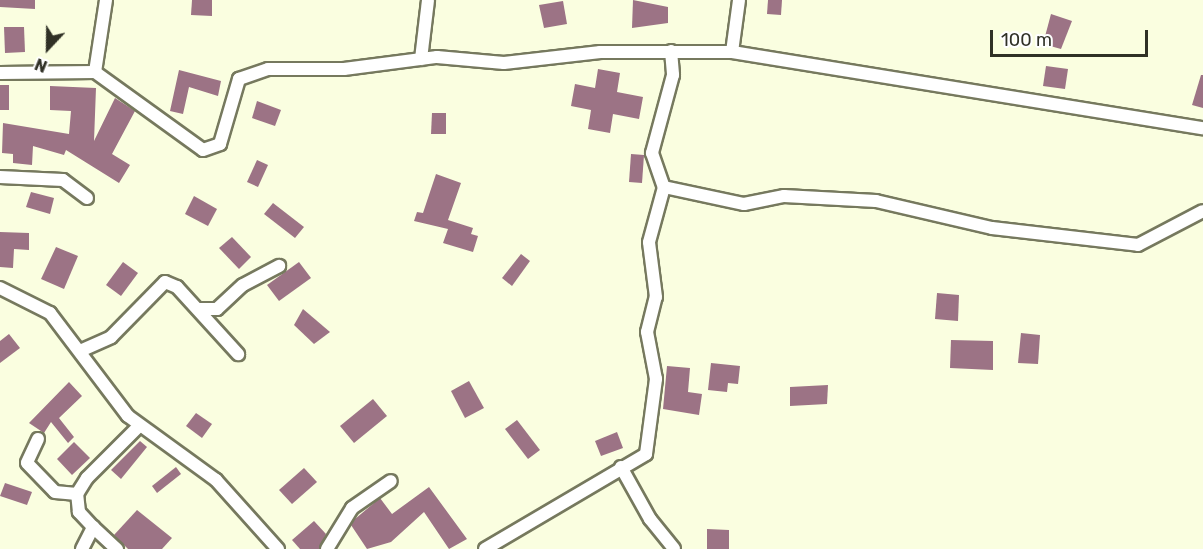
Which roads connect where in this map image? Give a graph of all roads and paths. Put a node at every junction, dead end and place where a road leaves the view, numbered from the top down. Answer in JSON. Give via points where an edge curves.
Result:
{"nodes":[{"id":1,"x":106,"y":0,"type":"edge"},
{"id":2,"x":428,"y":0,"type":"edge"},
{"id":3,"x":739,"y":0,"type":"edge"},
{"id":4,"x":671,"y":51,"type":"junction"},
{"id":5,"x":732,"y":52,"type":"junction"},
{"id":6,"x":421,"y":59,"type":"junction"},
{"id":7,"x":95,"y":72,"type":"junction"},
{"id":8,"x":0,"y":73,"type":"edge"},
{"id":9,"x":1203,"y":128,"type":"edge"},
{"id":10,"x":0,"y":177,"type":"edge"},
{"id":11,"x":664,"y":187,"type":"junction"},
{"id":12,"x":87,"y":198,"type":"dead end"},
{"id":13,"x":1203,"y":211,"type":"edge"},
{"id":14,"x":279,"y":266,"type":"dead end"},
{"id":15,"x":0,"y":288,"type":"edge"},
{"id":16,"x":198,"y":309,"type":"junction"},
{"id":17,"x":80,"y":351,"type":"junction"},
{"id":18,"x":238,"y":354,"type":"dead end"},
{"id":19,"x":139,"y":426,"type":"junction"},
{"id":20,"x":38,"y":439,"type":"dead end"},
{"id":21,"x":621,"y":467,"type":"junction"},
{"id":22,"x":391,"y":482,"type":"dead end"},
{"id":23,"x":55,"y":492,"type":"junction"},
{"id":24,"x":77,"y":495,"type":"junction"},
{"id":25,"x":79,"y":512,"type":"junction"},
{"id":26,"x":93,"y":526,"type":"junction"},
{"id":27,"x":82,"y":549,"type":"edge"},
{"id":28,"x":117,"y":549,"type":"edge"},
{"id":29,"x":278,"y":549,"type":"edge"},
{"id":30,"x":327,"y":549,"type":"edge"},
{"id":31,"x":485,"y":549,"type":"edge"},
{"id":32,"x":674,"y":549,"type":"edge"}],
"edges":[{"from":1,"to":7,"type":"street"},
{"from":2,"to":6,"type":"street"},
{"from":3,"to":5,"type":"street"},
{"from":4,"to":5,"type":"street"},
{"from":4,"to":6,"type":"street","via":[[504,63]]},
{"from":4,"to":11,"type":"street","via":[[673,75],[652,153]]},
{"from":5,"to":9,"type":"street"},
{"from":6,"to":7,"type":"street","via":[[252,74],[238,79],[220,144],[203,150]]},
{"from":7,"to":8,"type":"street"},
{"from":10,"to":12,"type":"street","via":[[63,180]]},
{"from":11,"to":13,"type":"street","via":[[744,204],[784,196],[876,201],[992,228],[1138,245]]},
{"from":11,"to":21,"type":"street","via":[[650,242],[656,297],[647,332],[656,379],[650,432],[646,454]]},
{"from":14,"to":16,"type":"street","via":[[243,285],[217,309]]},
{"from":15,"to":17,"type":"street","via":[[50,312]]},
{"from":16,"to":17,"type":"street","via":[[165,282],[111,337]]},
{"from":16,"to":18,"type":"street"},
{"from":17,"to":19,"type":"street","via":[[107,393]]},
{"from":19,"to":24,"type":"street","via":[[87,478]]},
{"from":19,"to":29,"type":"street","via":[[216,480]]},
{"from":20,"to":23,"type":"street","via":[[27,463]]},
{"from":21,"to":31,"type":"street"},
{"from":21,"to":32,"type":"street","via":[[650,519]]},
{"from":22,"to":30,"type":"street","via":[[352,508]]},
{"from":23,"to":24,"type":"street"},
{"from":23,"to":25,"type":"street"},
{"from":24,"to":25,"type":"street"},
{"from":25,"to":26,"type":"street"},
{"from":26,"to":27,"type":"street"},
{"from":26,"to":28,"type":"street"}]}
